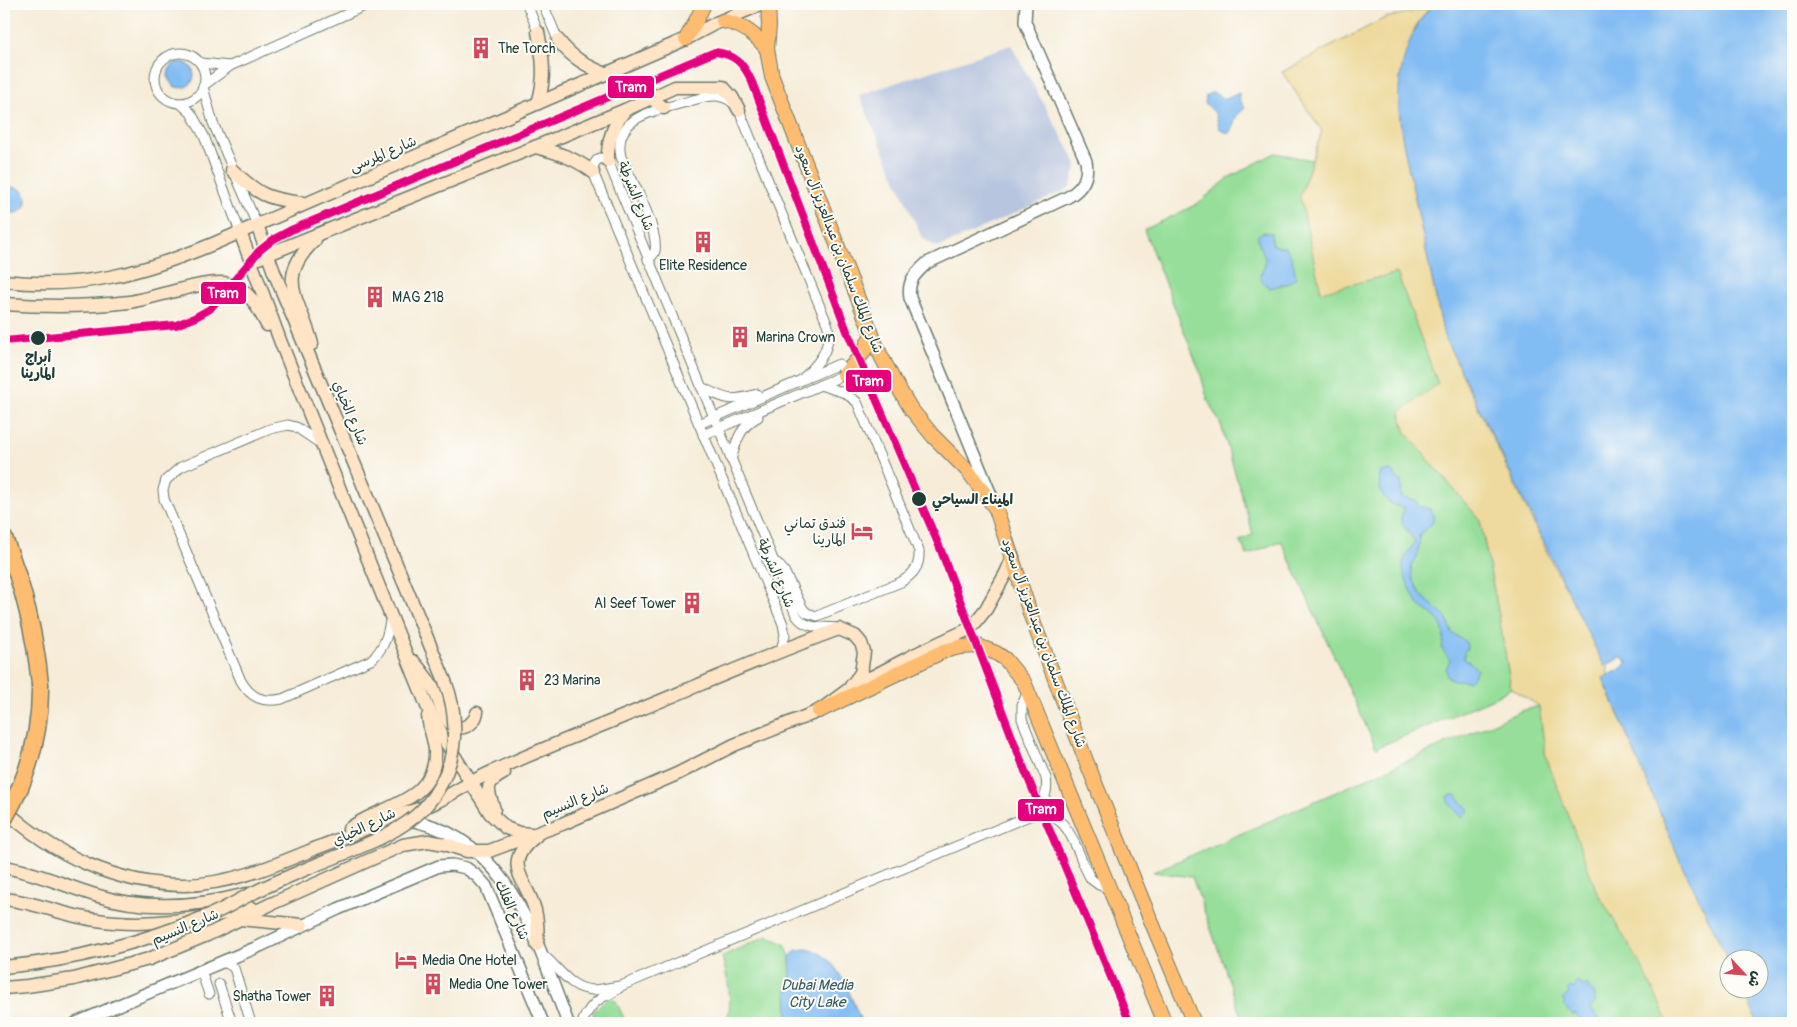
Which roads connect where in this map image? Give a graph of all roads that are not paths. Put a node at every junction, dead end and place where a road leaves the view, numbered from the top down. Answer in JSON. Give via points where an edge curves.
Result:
{"nodes":[{"id":1,"x":369,"y":4,"type":"edge"},
{"id":2,"x":527,"y":4,"type":"edge"},
{"id":3,"x":542,"y":4,"type":"edge"},
{"id":4,"x":704,"y":4,"type":"edge"},
{"id":5,"x":762,"y":4,"type":"edge"},
{"id":6,"x":768,"y":4,"type":"edge"},
{"id":7,"x":1026,"y":4,"type":"edge"},
{"id":8,"x":723,"y":20,"type":"junction"},
{"id":9,"x":538,"y":32,"type":"joint"},
{"id":10,"x":686,"y":39,"type":"junction"},
{"id":11,"x":558,"y":40,"type":"joint"},
{"id":12,"x":767,"y":49,"type":"junction"},
{"id":13,"x":201,"y":63,"type":"junction"},
{"id":14,"x":230,"y":66,"type":"junction"},
{"id":15,"x":606,"y":74,"type":"junction"},
{"id":16,"x":204,"y":86,"type":"junction"},
{"id":17,"x":651,"y":98,"type":"junction"},
{"id":18,"x":180,"y":103,"type":"junction"},
{"id":19,"x":538,"y":103,"type":"junction"},
{"id":20,"x":664,"y":108,"type":"junction"},
{"id":21,"x":625,"y":110,"type":"junction"},
{"id":22,"x":738,"y":110,"type":"junction"},
{"id":23,"x":534,"y":147,"type":"junction"},
{"id":24,"x":608,"y":161,"type":"junction"},
{"id":25,"x":232,"y":170,"type":"junction"},
{"id":26,"x":593,"y":172,"type":"junction"},
{"id":27,"x":306,"y":203,"type":"junction"},
{"id":28,"x":257,"y":225,"type":"junction"},
{"id":29,"x":240,"y":232,"type":"junction"},
{"id":30,"x":320,"y":235,"type":"junction"},
{"id":31,"x":268,"y":255,"type":"junction"},
{"id":32,"x":648,"y":260,"type":"junction"},
{"id":33,"x":251,"y":261,"type":"junction"},
{"id":34,"x":4,"y":281,"type":"edge"},
{"id":35,"x":4,"y":304,"type":"edge"},
{"id":36,"x":872,"y":334,"type":"junction"},
{"id":37,"x":281,"y":343,"type":"junction"},
{"id":38,"x":314,"y":366,"type":"junction"},
{"id":39,"x":844,"y":375,"type":"junction"},
{"id":40,"x":800,"y":381,"type":"junction"},
{"id":41,"x":820,"y":386,"type":"junction"},
{"id":42,"x":701,"y":387,"type":"junction"},
{"id":43,"x":772,"y":393,"type":"junction"},
{"id":44,"x":789,"y":399,"type":"junction"},
{"id":45,"x":714,"y":418,"type":"junction"},
{"id":46,"x":699,"y":424,"type":"junction"},
{"id":47,"x":718,"y":428,"type":"junction"},
{"id":48,"x":703,"y":435,"type":"junction"},
{"id":49,"x":322,"y":445,"type":"junction"},
{"id":50,"x":731,"y":460,"type":"junction"},
{"id":51,"x":996,"y":509,"type":"junction"},
{"id":52,"x":4,"y":538,"type":"edge"},
{"id":53,"x":1013,"y":556,"type":"junction"},
{"id":54,"x":773,"y":560,"type":"junction"},
{"id":55,"x":391,"y":616,"type":"junction"},
{"id":56,"x":839,"y":628,"type":"junction"},
{"id":57,"x":404,"y":649,"type":"junction"},
{"id":58,"x":781,"y":650,"type":"junction"},
{"id":59,"x":1026,"y":686,"type":"junction"},
{"id":60,"x":849,"y":688,"type":"junction"},
{"id":61,"x":428,"y":706,"type":"junction"},
{"id":62,"x":819,"y":711,"type":"junction"},
{"id":63,"x":477,"y":713,"type":"dead end"},
{"id":64,"x":538,"y":752,"type":"junction"},
{"id":65,"x":471,"y":783,"type":"junction"},
{"id":66,"x":4,"y":809,"type":"edge"},
{"id":67,"x":1028,"y":816,"type":"junction"},
{"id":68,"x":394,"y":817,"type":"junction"},
{"id":69,"x":4,"y":819,"type":"edge"},
{"id":70,"x":495,"y":819,"type":"junction"},
{"id":71,"x":538,"y":832,"type":"junction"},
{"id":72,"x":339,"y":839,"type":"junction"},
{"id":73,"x":475,"y":852,"type":"junction"},
{"id":74,"x":4,"y":866,"type":"edge"},
{"id":75,"x":1108,"y":888,"type":"junction"},
{"id":76,"x":255,"y":892,"type":"junction"},
{"id":77,"x":4,"y":899,"type":"edge"},
{"id":78,"x":271,"y":904,"type":"junction"},
{"id":79,"x":240,"y":919,"type":"junction"},
{"id":80,"x":302,"y":925,"type":"junction"},
{"id":81,"x":538,"y":948,"type":"junction"},
{"id":82,"x":221,"y":962,"type":"junction"},
{"id":83,"x":4,"y":967,"type":"edge"},
{"id":84,"x":201,"y":971,"type":"junction"},
{"id":85,"x":218,"y":984,"type":"dead end"},
{"id":86,"x":621,"y":986,"type":"junction"},
{"id":87,"x":4,"y":988,"type":"edge"},
{"id":88,"x":209,"y":994,"type":"dead end"},
{"id":89,"x":82,"y":1022,"type":"edge"},
{"id":90,"x":232,"y":1023,"type":"edge"},
{"id":91,"x":251,"y":1023,"type":"edge"},
{"id":92,"x":543,"y":1023,"type":"edge"},
{"id":93,"x":568,"y":1023,"type":"edge"},
{"id":94,"x":582,"y":1023,"type":"edge"},
{"id":95,"x":1165,"y":1023,"type":"edge"},
{"id":96,"x":1194,"y":1023,"type":"edge"}],
"edges":[{"from":1,"to":14,"type":"street"},
{"from":2,"to":9,"type":"street"},
{"from":3,"to":11,"type":"street"},
{"from":4,"to":10,"type":"main road"},
{"from":5,"to":8,"type":"main road","name":"شارع المرسى"},
{"from":6,"to":12,"type":"main road","name":"شارع الملك سلمان بن عبدالعزيز آل سعود"},
{"from":7,"to":51,"type":"street","via":[[1025,22],[1086,161],[1085,180],[1068,197],[926,263],[913,276],[909,287],[910,298]]},
{"from":8,"to":10,"type":"main road","name":"شارع المرسى"},
{"from":8,"to":12,"type":"main road","via":[[748,30]]},
{"from":9,"to":19,"type":"main road","via":[[544,70]]},
{"from":10,"to":15,"type":"main road","name":"شارع المرسى"},
{"from":11,"to":15,"type":"main road","via":[[575,58]]},
{"from":12,"to":36,"type":"main road","name":"شارع الملك سلمان بن عبدالعزيز آل سعود","via":[[775,86]]},
{"from":13,"to":14,"type":"street"},
{"from":13,"to":16,"type":"street"},
{"from":13,"to":18,"type":"street","via":[[187,53],[174,53],[163,58],[156,68],[155,81],[159,92],[168,100]]},
{"from":14,"to":16,"type":"street"},
{"from":15,"to":19,"type":"main road","name":"شارع المرسى"},
{"from":16,"to":18,"type":"street","via":[[192,100]]},
{"from":16,"to":25,"type":"street","name":"شارع الخياي","via":[[211,118]]},
{"from":17,"to":20,"type":"main road"},
{"from":17,"to":21,"type":"main road"},
{"from":17,"to":22,"type":"main road","via":[[675,87],[723,87]]},
{"from":18,"to":29,"type":"street","via":[[191,113],[204,136]]},
{"from":19,"to":27,"type":"main road","name":"شارع المرسى"},
{"from":20,"to":22,"type":"street","via":[[717,96],[728,99]]},
{"from":20,"to":32,"type":"street","via":[[630,122],[619,144],[621,157],[654,232],[655,251]]},
{"from":21,"to":23,"type":"main road"},
{"from":21,"to":24,"type":"main road","via":[[612,133]]},
{"from":22,"to":40,"type":"street","via":[[828,326],[824,354]]},
{"from":23,"to":26,"type":"main road","via":[[561,154]]},
{"from":23,"to":30,"type":"main road"},
{"from":24,"to":26,"type":"street","name":"شارع الشرطة","via":[[596,159]]},
{"from":24,"to":32,"type":"street","name":"شارع الشرطة"},
{"from":25,"to":27,"type":"main road","via":[[261,194],[278,200]]},
{"from":25,"to":28,"type":"street","name":"شارع الخياي"},
{"from":26,"to":46,"type":"street","name":"شارع الشرطة"},
{"from":27,"to":28,"type":"main road","name":"شارع المرسى"},
{"from":28,"to":29,"type":"main road","name":"شارع المرسى"},
{"from":28,"to":31,"type":"main road","name":"شارع الخياي"},
{"from":29,"to":33,"type":"main road"},
{"from":29,"to":34,"type":"main road","name":"شارع المرسى","via":[[186,255],[108,278],[60,284]]},
{"from":30,"to":31,"type":"main road"},
{"from":30,"to":38,"type":"main road","via":[[298,259],[292,281],[312,346]]},
{"from":31,"to":33,"type":"main road"},
{"from":31,"to":38,"type":"main road","name":"شارع الخياي"},
{"from":32,"to":42,"type":"street","name":"شارع الشرطة"},
{"from":33,"to":37,"type":"main road"},
{"from":35,"to":37,"type":"main road","via":[[90,305],[146,299],[208,283],[223,283],[250,297]]},
{"from":36,"to":39,"type":"main road","via":[[866,349]]},
{"from":36,"to":51,"type":"main road","name":"شارع الملك سلمان بن عبدالعزيز آل سعود","via":[[885,365],[911,409],[968,471]]},
{"from":37,"to":49,"type":"main road"},
{"from":38,"to":76,"type":"main road","name":"شارع الخياي","bridge":true,"via":[[449,693],[454,743],[443,779],[430,800],[403,826]]},
{"from":39,"to":40,"type":"street","via":[[839,364]]},
{"from":39,"to":41,"type":"street"},
{"from":40,"to":43,"type":"street"},
{"from":41,"to":44,"type":"street"},
{"from":41,"to":54,"type":"street","via":[[845,393],[857,402],[920,560],[910,577],[901,582],[817,616],[803,609],[782,567]]},
{"from":42,"to":43,"type":"street","via":[[732,400]]},
{"from":42,"to":45,"type":"street","name":"شارع الشرطة"},
{"from":43,"to":45,"type":"street"},
{"from":44,"to":47,"type":"street"},
{"from":44,"to":50,"type":"street","via":[[745,427]]},
{"from":45,"to":46,"type":"street"},
{"from":45,"to":47,"type":"street","name":"شارع الشرطة"},
{"from":46,"to":48,"type":"street","name":"شارع الشرطة"},
{"from":47,"to":48,"type":"street"},
{"from":47,"to":50,"type":"street","name":"شارع الشرطة"},
{"from":48,"to":58,"type":"street","name":"شارع الشرطة","via":[[782,624],[785,635]]},
{"from":49,"to":55,"type":"main road"},
{"from":49,"to":55,"type":"street","via":[[296,427],[288,425],[270,429],[181,467],[166,480],[164,499],[241,681],[258,698],[266,701],[282,699],[371,660],[386,641]]},
{"from":50,"to":54,"type":"street","name":"شارع الشرطة"},
{"from":51,"to":53,"type":"main road","name":"شارع الملك سلمان بن عبدالعزيز آل سعود"},
{"from":52,"to":69,"type":"highway","bridge":true,"via":[[28,609],[40,684],[33,754],[21,788]]},
{"from":53,"to":60,"type":"main road","name":"شارع النسيم","via":[[986,609],[971,628]]},
{"from":53,"to":96,"type":"main road","name":"شارع الملك سلمان بن عبدالعزيز آل سعود","via":[[1031,616],[1085,758]]},
{"from":54,"to":56,"type":"street","name":"شارع الشرطة","via":[[798,619],[810,626]]},
{"from":55,"to":57,"type":"main road"},
{"from":56,"to":58,"type":"main road"},
{"from":56,"to":60,"type":"main road","via":[[855,636],[864,652],[861,673]]},
{"from":57,"to":61,"type":"main road"},
{"from":57,"to":63,"type":"main road","via":[[430,683],[449,722],[468,726]]},
{"from":58,"to":64,"type":"main road"},
{"from":59,"to":62,"type":"main road","name":"شارع الملك سلمان بن عبدالعزيز آل سعود","via":[[1006,659],[996,652],[978,646],[960,647],[944,651]]},
{"from":59,"to":67,"type":"street","via":[[1022,720],[1048,785],[1040,807]]},
{"from":59,"to":75,"type":"main road","name":"شارع الملك سلمان بن عبدالعزيز آل سعود"},
{"from":60,"to":62,"type":"main road","name":"شارع النسيم"},
{"from":61,"to":65,"type":"main road"},
{"from":61,"to":72,"type":"main road","via":[[435,757],[425,784],[410,798],[353,826]]},
{"from":62,"to":71,"type":"main road","name":"شارع النسيم"},
{"from":64,"to":65,"type":"main road"},
{"from":64,"to":70,"type":"main road","via":[[490,783],[488,793]]},
{"from":65,"to":68,"type":"main road","via":[[434,803]]},
{"from":65,"to":70,"type":"main road"},
{"from":66,"to":72,"type":"main road","via":[[33,834],[71,856],[136,880],[168,884],[232,879]]},
{"from":67,"to":75,"type":"street","via":[[1043,814],[1059,819],[1092,879]]},
{"from":67,"to":86,"type":"street"},
{"from":68,"to":72,"type":"main road"},
{"from":68,"to":73,"type":"street","name":"شارع الفلك","via":[[443,831]]},
{"from":70,"to":71,"type":"main road","via":[[513,832]]},
{"from":71,"to":73,"type":"main road","name":"شارع النسيم","via":[[496,849]]},
{"from":71,"to":81,"type":"main road","via":[[524,847],[518,861],[520,875],[535,909]]},
{"from":73,"to":78,"type":"main road","name":"شارع النسيم","via":[[437,842],[412,842]]},
{"from":73,"to":81,"type":"street","name":"شارع الفلك","via":[[492,866],[510,889]]},
{"from":74,"to":76,"type":"main road","bridge":true,"via":[[96,895],[143,904],[191,905]]},
{"from":75,"to":95,"type":"main road","name":"شارع الملك سلمان بن عبدالعزيز آل سعود"},
{"from":76,"to":83,"type":"main road","bridge":true,"via":[[211,914],[119,948],[47,963]]},
{"from":77,"to":78,"type":"main road","via":[[79,917],[133,922],[209,916]]},
{"from":78,"to":79,"type":"main road","name":"شارع النسيم"},
{"from":79,"to":80,"type":"main road"},
{"from":79,"to":87,"type":"main road","name":"شارع النسيم","via":[[149,959],[99,974]]},
{"from":80,"to":82,"type":"street","name":"شارع الفلك"},
{"from":80,"to":92,"type":"street","name":"شارع الفلك","via":[[432,869],[452,865],[466,868],[486,886]]},
{"from":81,"to":86,"type":"street","via":[[577,986],[596,990]]},
{"from":81,"to":93,"type":"street","name":"شارع الفلك"},
{"from":82,"to":84,"type":"street","name":"شارع الفلك"},
{"from":82,"to":91,"type":"street","via":[[234,968]]},
{"from":84,"to":88,"type":"street"},
{"from":84,"to":89,"type":"street","name":"شارع الفلك"},
{"from":85,"to":90,"type":"street"},
{"from":86,"to":94,"type":"street","via":[[594,1004]]}]}
